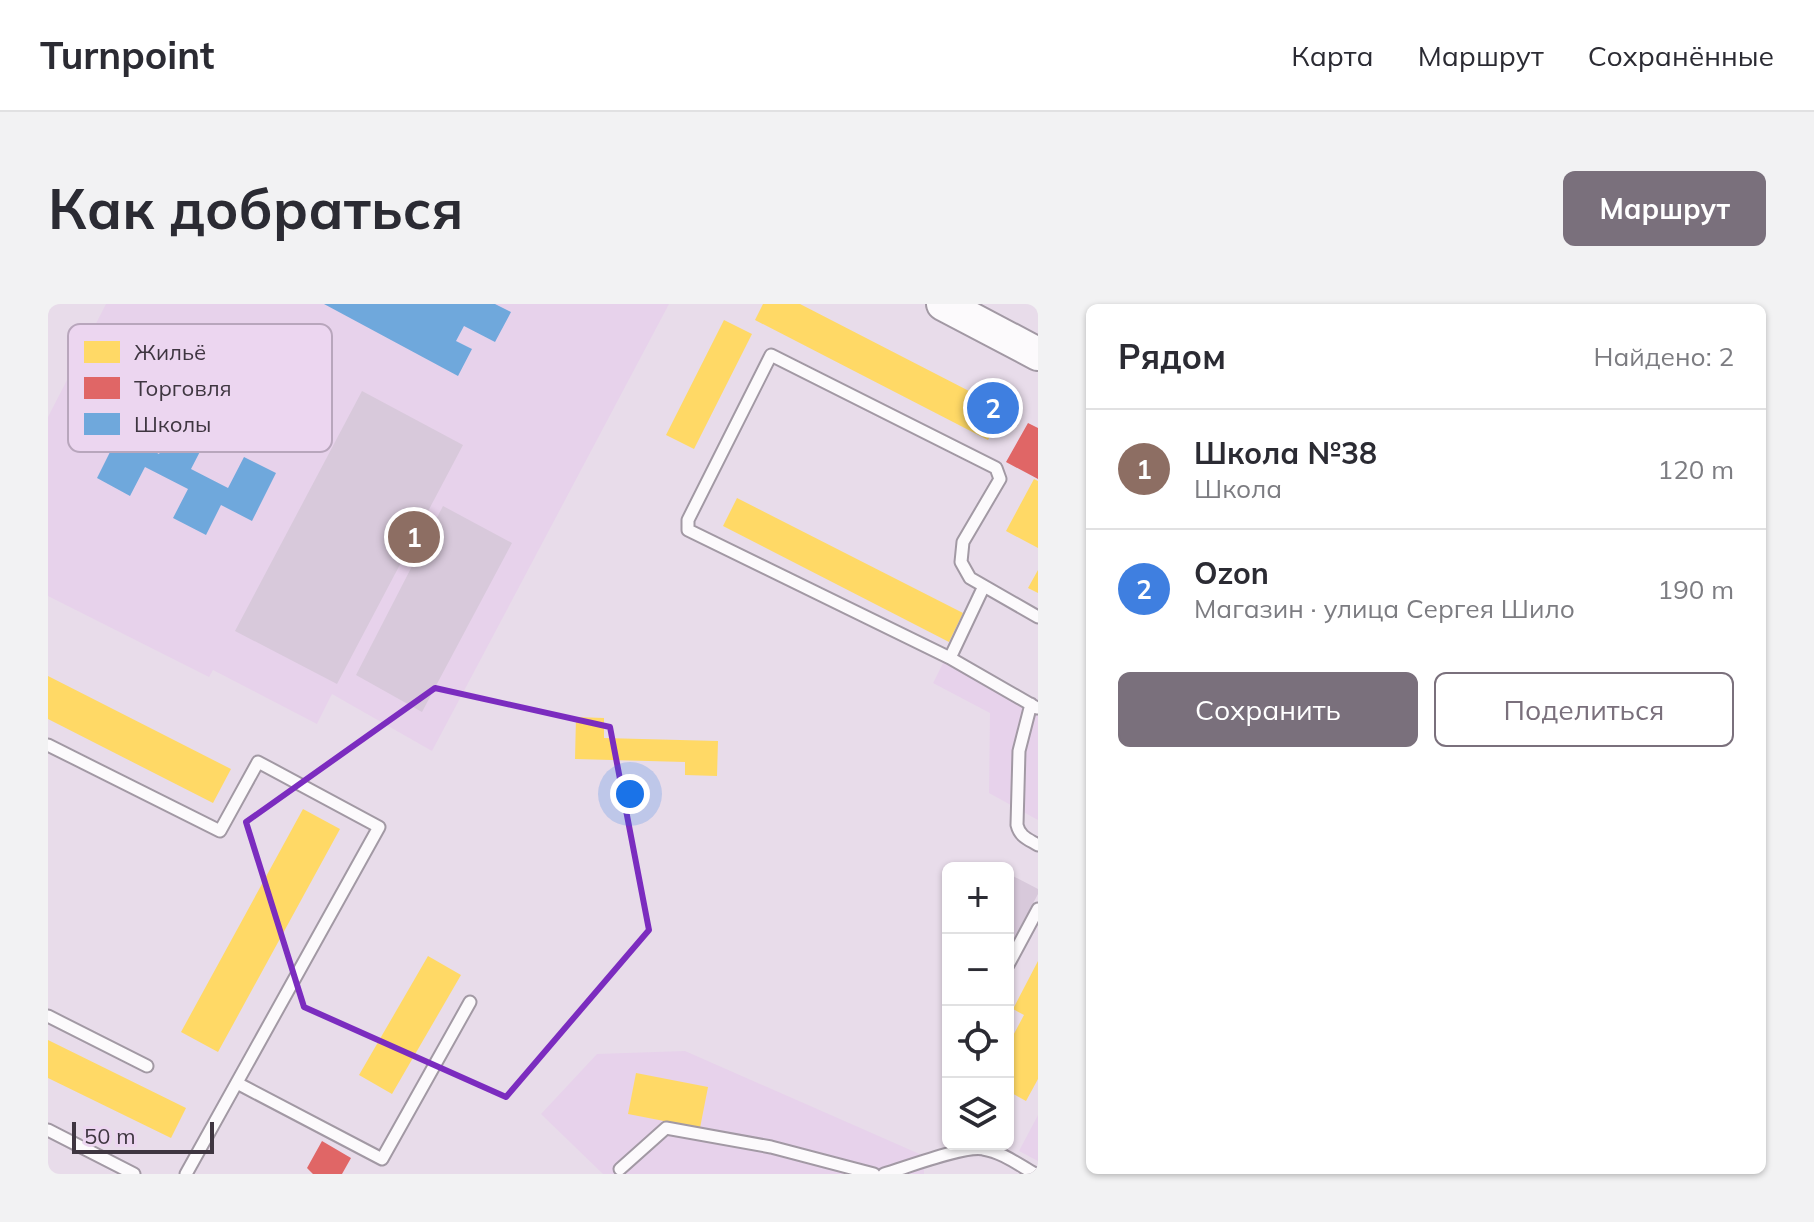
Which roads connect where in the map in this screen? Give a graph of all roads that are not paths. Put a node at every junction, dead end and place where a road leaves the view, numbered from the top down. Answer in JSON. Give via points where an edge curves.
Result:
{"nodes":[{"id":1,"x":943,"y":304,"type":"edge"},
{"id":2,"x":1038,"y":354,"type":"edge"},
{"id":3,"x":984,"y":586,"type":"junction"},
{"id":4,"x":1038,"y":617,"type":"edge"},
{"id":5,"x":950,"y":658,"type":"junction"},
{"id":6,"x":1035,"y":706,"type":"edge"},
{"id":7,"x":48,"y":745,"type":"edge"},
{"id":8,"x":1038,"y":845,"type":"edge"},
{"id":9,"x":1038,"y":909,"type":"edge"},
{"id":10,"x":1014,"y":954,"type":"edge"},
{"id":11,"x":470,"y":1002,"type":"dead end"},
{"id":12,"x":48,"y":1016,"type":"edge"},
{"id":13,"x":147,"y":1066,"type":"dead end"},
{"id":14,"x":237,"y":1083,"type":"junction"},
{"id":15,"x":48,"y":1130,"type":"edge"},
{"id":16,"x":963,"y":1150,"type":"edge"},
{"id":17,"x":990,"y":1150,"type":"edge"},
{"id":18,"x":620,"y":1169,"type":"dead end"},
{"id":19,"x":134,"y":1174,"type":"edge"},
{"id":20,"x":186,"y":1174,"type":"edge"},
{"id":21,"x":874,"y":1174,"type":"edge"},
{"id":22,"x":884,"y":1174,"type":"edge"},
{"id":23,"x":1035,"y":1174,"type":"edge"}],
"edges":[{"from":1,"to":2,"type":"street"},
{"from":3,"to":4,"type":"lane"},
{"from":3,"to":5,"type":"lane"},
{"from":3,"to":5,"type":"lane","via":[[970,578],[961,562],[963,542],[1000,479],[996,468],[771,355],[688,520],[688,530]]},
{"from":5,"to":6,"type":"lane"},
{"from":6,"to":8,"type":"lane","via":[[1019,751],[1017,825]]},
{"from":7,"to":14,"type":"lane","via":[[220,831],[258,762],[379,827]]},
{"from":9,"to":10,"type":"lane"},
{"from":11,"to":14,"type":"lane","via":[[382,1159]]},
{"from":12,"to":13,"type":"lane"},
{"from":14,"to":20,"type":"lane"},
{"from":15,"to":19,"type":"lane"},
{"from":16,"to":22,"type":"lane"},
{"from":17,"to":23,"type":"lane"},
{"from":18,"to":21,"type":"lane","via":[[666,1128],[771,1147]]}]}
